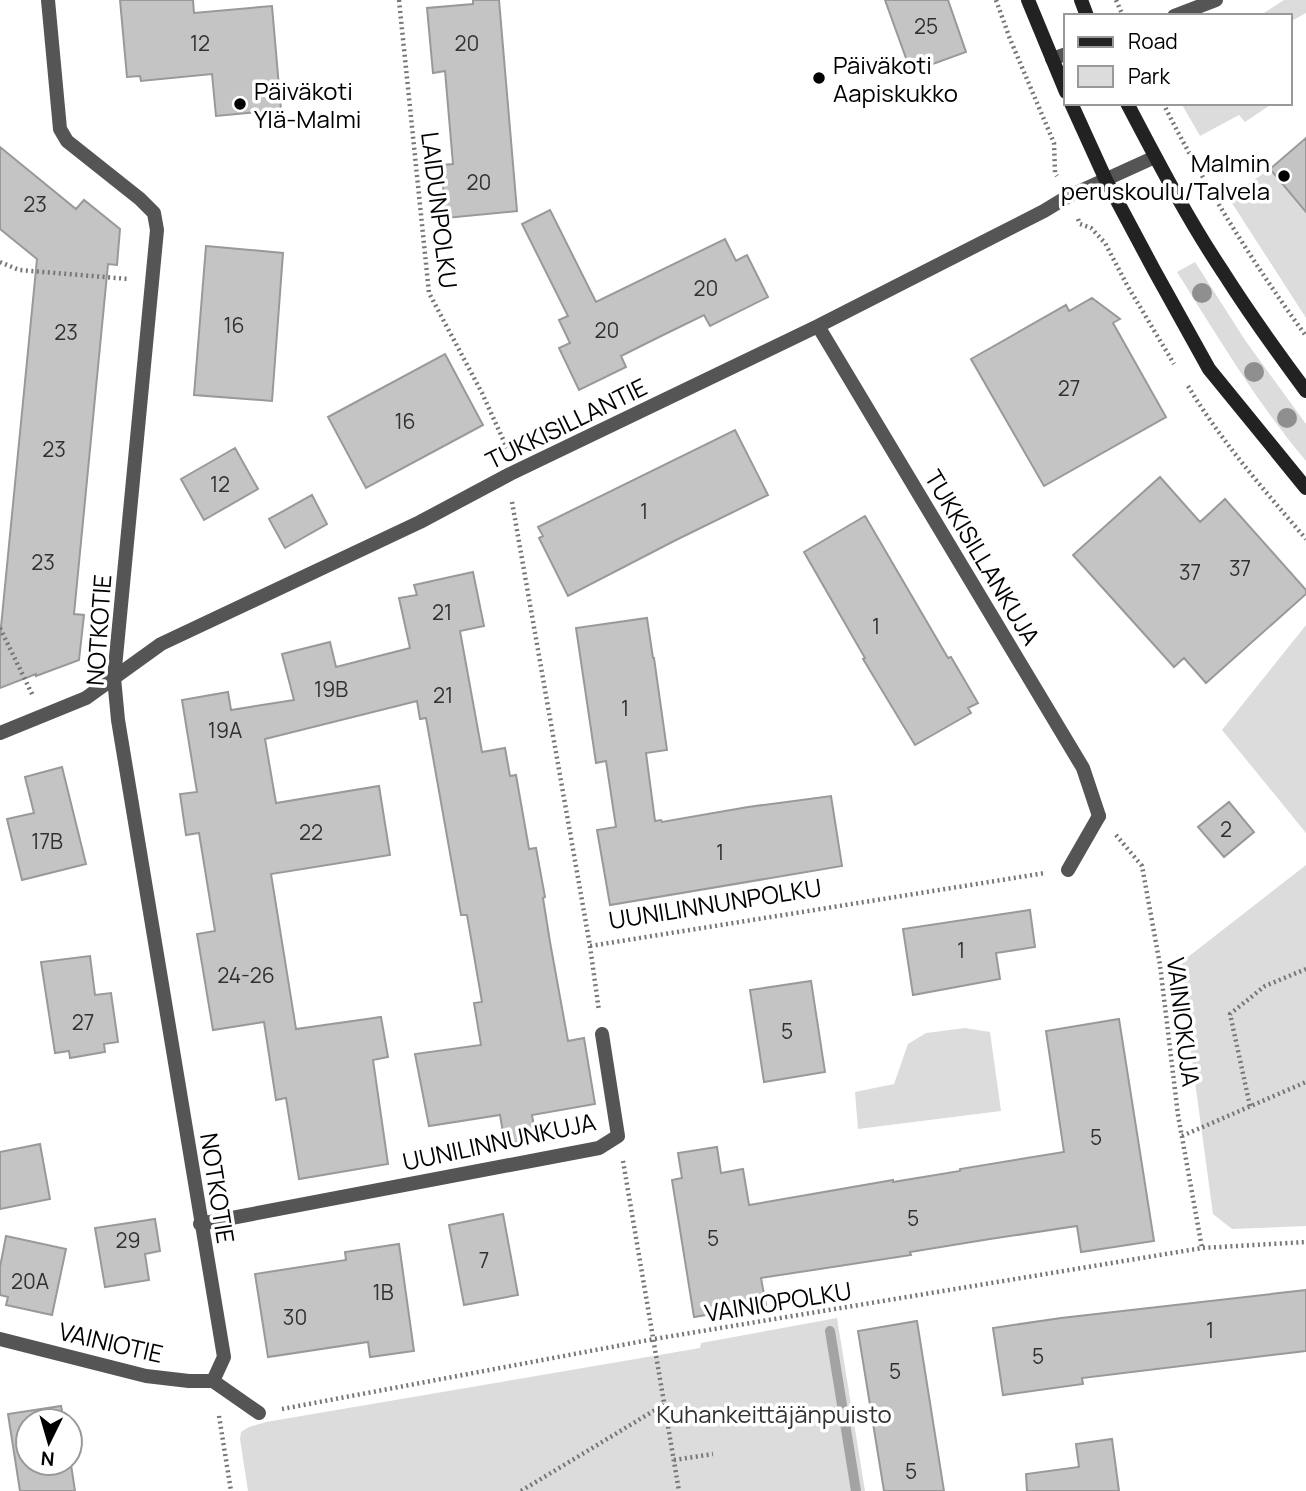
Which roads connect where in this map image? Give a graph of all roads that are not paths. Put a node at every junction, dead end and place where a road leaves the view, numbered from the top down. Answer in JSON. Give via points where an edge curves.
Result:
{"nodes":[{"id":1,"x":48,"y":0,"type":"edge"},
{"id":2,"x":1028,"y":0,"type":"edge"},
{"id":3,"x":1216,"y":0,"type":"edge"},
{"id":4,"x":1179,"y":14,"type":"edge"},
{"id":5,"x":1064,"y":55,"type":"edge"},
{"id":6,"x":1052,"y":59,"type":"junction"},
{"id":7,"x":1064,"y":87,"type":"edge"},
{"id":8,"x":1072,"y":105,"type":"edge"},
{"id":9,"x":1128,"y":105,"type":"edge"},
{"id":10,"x":1155,"y":158,"type":"junction"},
{"id":11,"x":1106,"y":180,"type":"junction"},
{"id":12,"x":818,"y":326,"type":"junction"},
{"id":13,"x":1306,"y":391,"type":"edge"},
{"id":14,"x":1306,"y":488,"type":"edge"},
{"id":15,"x":114,"y":678,"type":"junction"},
{"id":16,"x":0,"y":733,"type":"edge"},
{"id":17,"x":1068,"y":870,"type":"road end"},
{"id":18,"x":602,"y":1034,"type":"road end"},
{"id":19,"x":200,"y":1224,"type":"junction"},
{"id":20,"x":0,"y":1339,"type":"edge"},
{"id":21,"x":213,"y":1381,"type":"junction"},
{"id":22,"x":259,"y":1413,"type":"road end"}],
"edges":[{"from":1,"to":15,"type":"street","name":"NOTKOTIE","via":[[60,129],[67,141],[154,213],[157,230]]},
{"from":2,"to":6,"type":"main road"},
{"from":3,"to":4,"type":"street"},
{"from":5,"to":6,"type":"street"},
{"from":6,"to":7,"type":"main road"},
{"from":8,"to":11,"type":"main road"},
{"from":9,"to":10,"type":"main road"},
{"from":10,"to":11,"type":"street","name":"TUKKISILLANTIE"},
{"from":10,"to":13,"type":"main road","via":[[1221,270]]},
{"from":11,"to":12,"type":"street","name":"TUKKISILLANTIE"},
{"from":11,"to":14,"type":"main road","via":[[1209,369]]},
{"from":12,"to":15,"type":"street","name":"TUKKISILLANTIE","via":[[161,643]]},
{"from":12,"to":17,"type":"street","name":"TUKKISILLANKUJA","via":[[1083,768],[1099,816]]},
{"from":15,"to":16,"type":"street","name":"TUKKISILLANTIE","via":[[86,698]]},
{"from":15,"to":19,"type":"street","name":"NOTKOTIE"},
{"from":18,"to":19,"type":"street","name":"UUNILINNUNKUJA","via":[[618,1136],[598,1148]]},
{"from":19,"to":21,"type":"street","name":"NOTKOTIE","via":[[223,1357]]},
{"from":20,"to":21,"type":"street","name":"VAINIOTIE","via":[[146,1376]]},
{"from":21,"to":22,"type":"street"}]}
